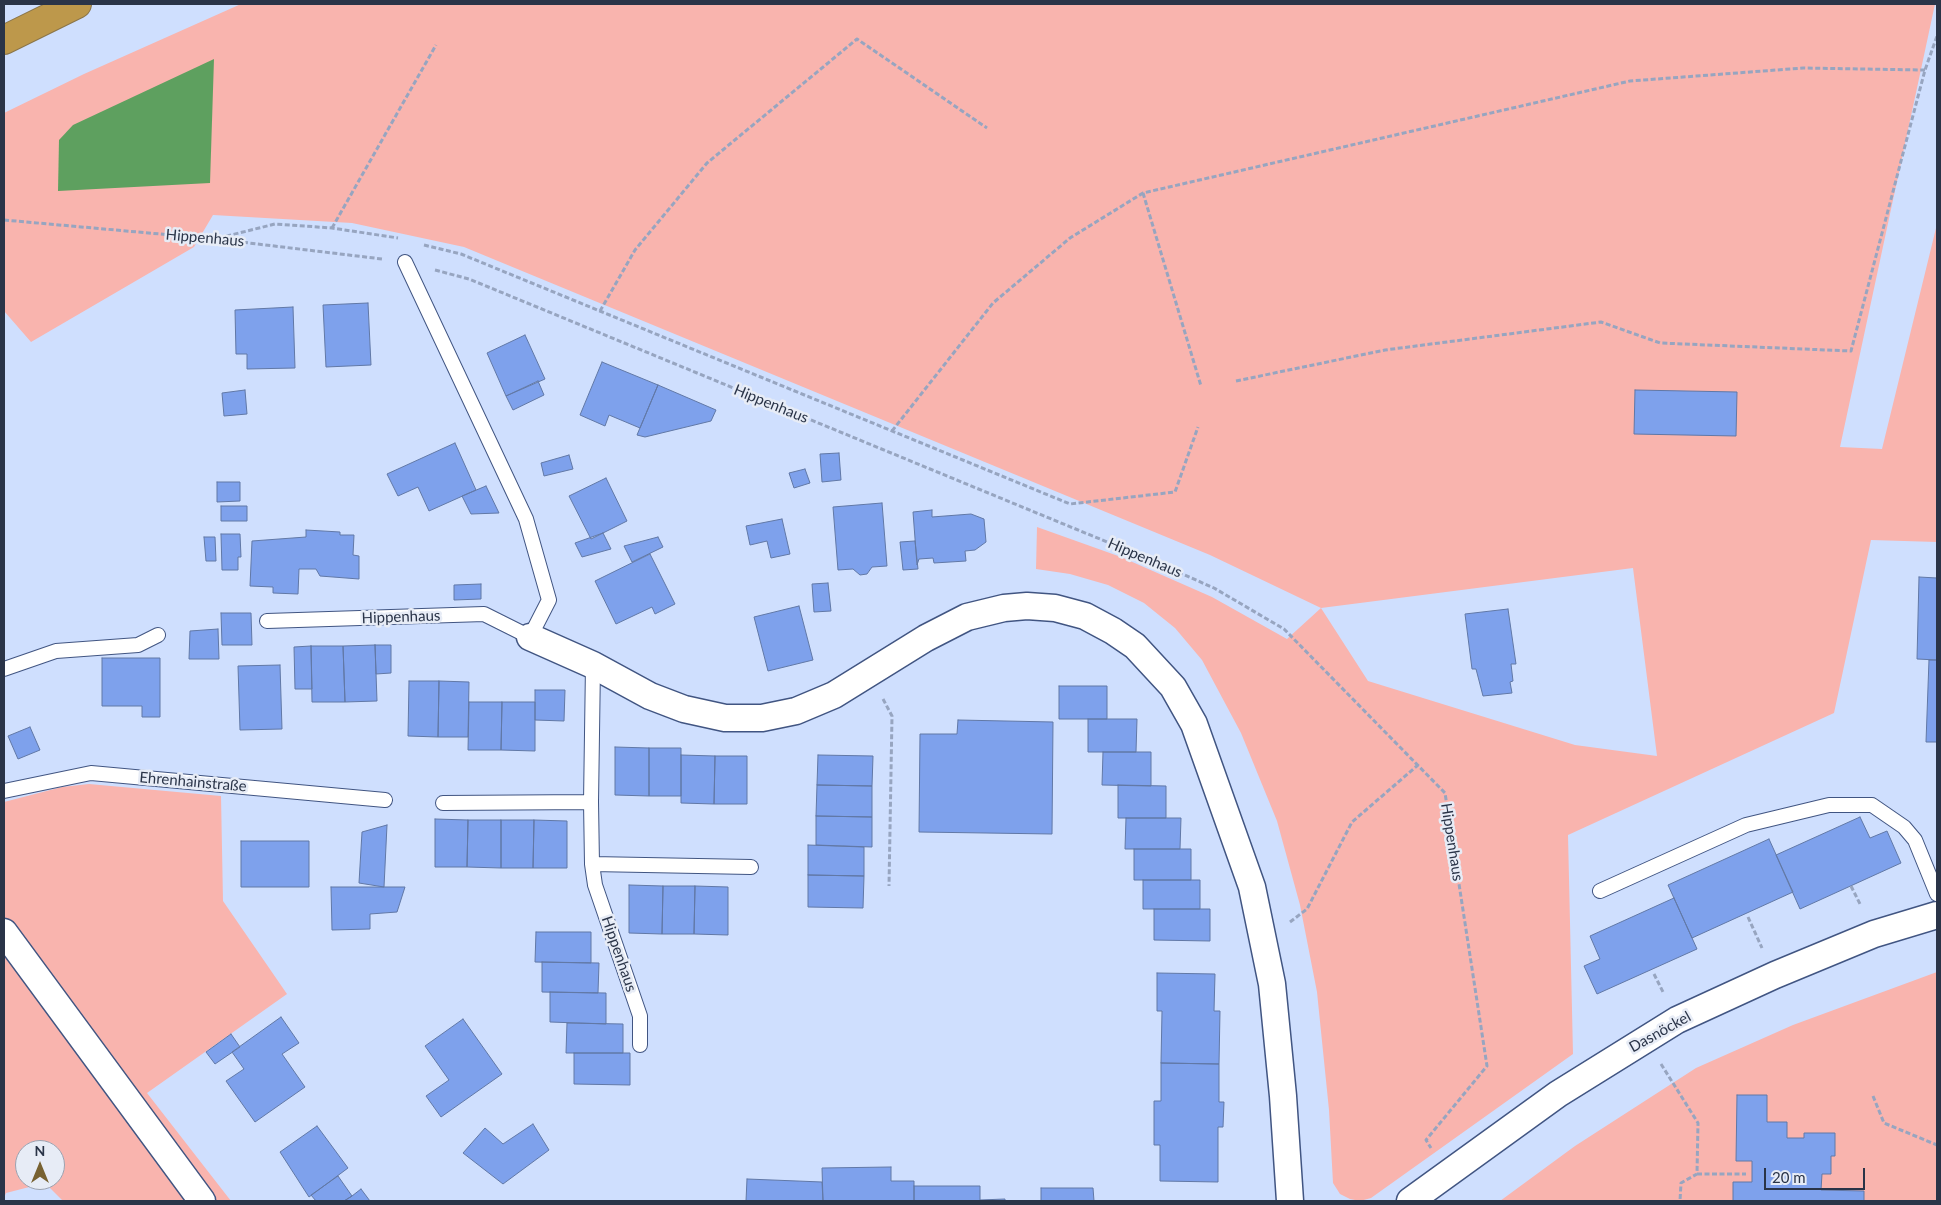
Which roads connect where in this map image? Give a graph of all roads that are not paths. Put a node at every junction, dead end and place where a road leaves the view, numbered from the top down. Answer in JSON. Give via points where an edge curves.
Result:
{"nodes":[{"id":1,"x":77,"y":4,"type":"edge"},
{"id":2,"x":4,"y":40,"type":"edge"},
{"id":3,"x":405,"y":262,"type":"road end"},
{"id":4,"x":267,"y":621,"type":"dead end"},
{"id":5,"x":158,"y":635,"type":"dead end"},
{"id":6,"x":530,"y":638,"type":"junction"},
{"id":7,"x":593,"y":666,"type":"junction"},
{"id":8,"x":4,"y":669,"type":"edge"},
{"id":9,"x":4,"y":791,"type":"edge"},
{"id":10,"x":385,"y":800,"type":"dead end"},
{"id":11,"x":591,"y":802,"type":"junction"},
{"id":12,"x":443,"y":803,"type":"dead end"},
{"id":13,"x":592,"y":864,"type":"junction"},
{"id":14,"x":751,"y":867,"type":"dead end"},
{"id":15,"x":1600,"y":891,"type":"dead end"},
{"id":16,"x":1937,"y":894,"type":"edge"},
{"id":17,"x":1937,"y":915,"type":"edge"},
{"id":18,"x":4,"y":932,"type":"edge"},
{"id":19,"x":640,"y":1046,"type":"dead end"},
{"id":20,"x":202,"y":1201,"type":"edge"},
{"id":21,"x":1290,"y":1201,"type":"edge"},
{"id":22,"x":1410,"y":1201,"type":"edge"}],
"edges":[{"from":1,"to":2,"type":"highway"},
{"from":3,"to":6,"type":"lane","via":[[526,519],[549,600]]},
{"from":4,"to":6,"type":"lane","name":"Hippenhaus","via":[[484,614]]},
{"from":5,"to":8,"type":"lane","via":[[138,645],[56,651]]},
{"from":6,"to":7,"type":"street","name":"Hippenhaus"},
{"from":7,"to":11,"type":"lane","name":"Hippenhaus"},
{"from":7,"to":21,"type":"street","name":"Hippenhaus","via":[[650,696],[684,709],[725,718],[762,718],[796,711],[834,695],[926,638],[967,617],[1004,608],[1055,608],[1085,616],[1135,646],[1173,687],[1194,724],[1249,879],[1272,984],[1284,1096]]},
{"from":9,"to":10,"type":"lane","name":"Ehrenhainstraße","via":[[91,773]]},
{"from":11,"to":12,"type":"lane"},
{"from":11,"to":13,"type":"lane","name":"Hippenhaus"},
{"from":13,"to":14,"type":"lane"},
{"from":13,"to":19,"type":"lane","name":"Hippenhaus","via":[[595,885],[640,1016]]},
{"from":15,"to":16,"type":"lane","via":[[1746,825],[1829,805],[1872,805],[1904,827],[1915,840]]},
{"from":17,"to":22,"type":"street","name":"Dasnöckel","via":[[1874,934],[1676,1020],[1558,1094]]},
{"from":18,"to":20,"type":"street"}]}
